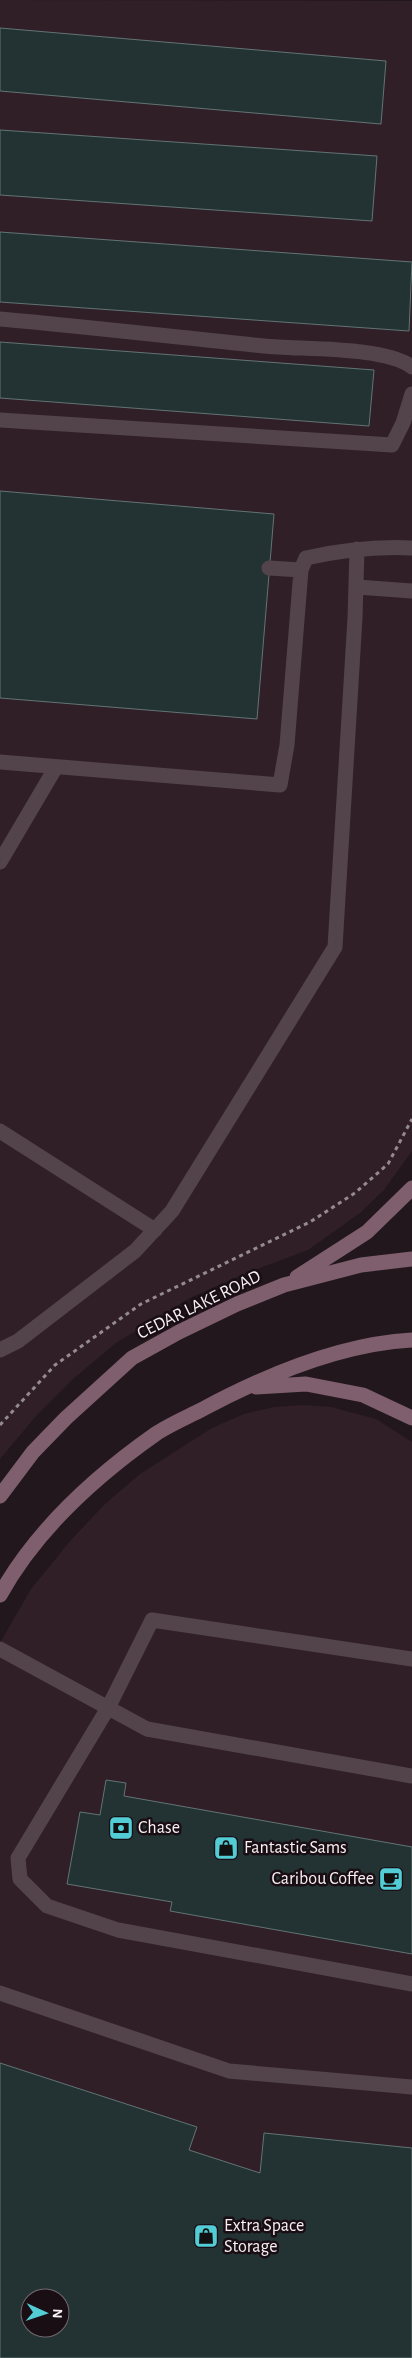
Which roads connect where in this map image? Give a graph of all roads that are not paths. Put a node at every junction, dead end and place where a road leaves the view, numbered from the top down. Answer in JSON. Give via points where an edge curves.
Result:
{"nodes":[{"id":1,"x":0,"y":319,"type":"edge"},
{"id":2,"x":412,"y":367,"type":"edge"},
{"id":3,"x":412,"y":394,"type":"edge"},
{"id":4,"x":0,"y":420,"type":"edge"},
{"id":5,"x":412,"y":548,"type":"edge"},
{"id":6,"x":357,"y":549,"type":"junction"},
{"id":7,"x":269,"y":568,"type":"dead end"},
{"id":8,"x":301,"y":570,"type":"junction"},
{"id":9,"x":357,"y":588,"type":"junction"},
{"id":10,"x":412,"y":591,"type":"edge"},
{"id":11,"x":0,"y":762,"type":"edge"},
{"id":12,"x":56,"y":767,"type":"junction"},
{"id":13,"x":0,"y":862,"type":"edge"},
{"id":14,"x":0,"y":1131,"type":"edge"},
{"id":15,"x":412,"y":1188,"type":"edge"},
{"id":16,"x":155,"y":1230,"type":"junction"},
{"id":17,"x":412,"y":1259,"type":"edge"},
{"id":18,"x":284,"y":1285,"type":"junction"},
{"id":19,"x":412,"y":1340,"type":"edge"},
{"id":20,"x":0,"y":1350,"type":"edge"},
{"id":21,"x":242,"y":1388,"type":"junction"},
{"id":22,"x":412,"y":1418,"type":"edge"},
{"id":23,"x":0,"y":1496,"type":"edge"},
{"id":24,"x":0,"y":1595,"type":"edge"},
{"id":25,"x":0,"y":1649,"type":"edge"},
{"id":26,"x":412,"y":1659,"type":"edge"},
{"id":27,"x":108,"y":1708,"type":"junction"},
{"id":28,"x":412,"y":1776,"type":"edge"},
{"id":29,"x":412,"y":1984,"type":"edge"},
{"id":30,"x":0,"y":1993,"type":"edge"},
{"id":31,"x":412,"y":2087,"type":"edge"}],
"edges":[{"from":1,"to":2,"type":"lane","via":[[371,354],[403,360]]},
{"from":3,"to":4,"type":"lane","via":[[392,445]]},
{"from":5,"to":6,"type":"lane","via":[[384,546]]},
{"from":6,"to":8,"type":"lane","via":[[306,558]]},
{"from":6,"to":9,"type":"lane"},
{"from":7,"to":8,"type":"lane"},
{"from":8,"to":12,"type":"lane","via":[[287,744],[280,785]]},
{"from":9,"to":10,"type":"lane"},
{"from":9,"to":16,"type":"lane","via":[[335,947],[172,1211]]},
{"from":11,"to":12,"type":"lane"},
{"from":12,"to":13,"type":"lane"},
{"from":14,"to":16,"type":"lane"},
{"from":15,"to":18,"type":"street","via":[[367,1232]]},
{"from":16,"to":20,"type":"lane","via":[[135,1251],[18,1341]]},
{"from":17,"to":18,"type":"street","name":"CEDAR LAKE ROAD","via":[[361,1264]]},
{"from":18,"to":23,"type":"street","name":"CEDAR LAKE ROAD","via":[[228,1308],[132,1358],[33,1452]]},
{"from":19,"to":21,"type":"street","via":[[318,1358]]},
{"from":21,"to":22,"type":"street","via":[[306,1384],[363,1395]]},
{"from":21,"to":24,"type":"street","via":[[159,1432],[102,1476],[46,1531]]},
{"from":25,"to":27,"type":"lane"},
{"from":26,"to":27,"type":"lane","via":[[152,1620]]},
{"from":27,"to":28,"type":"lane","via":[[147,1729]]},
{"from":27,"to":29,"type":"lane","via":[[18,1858],[20,1879],[47,1906],[118,1930]]},
{"from":30,"to":31,"type":"lane","via":[[229,2071]]}]}
